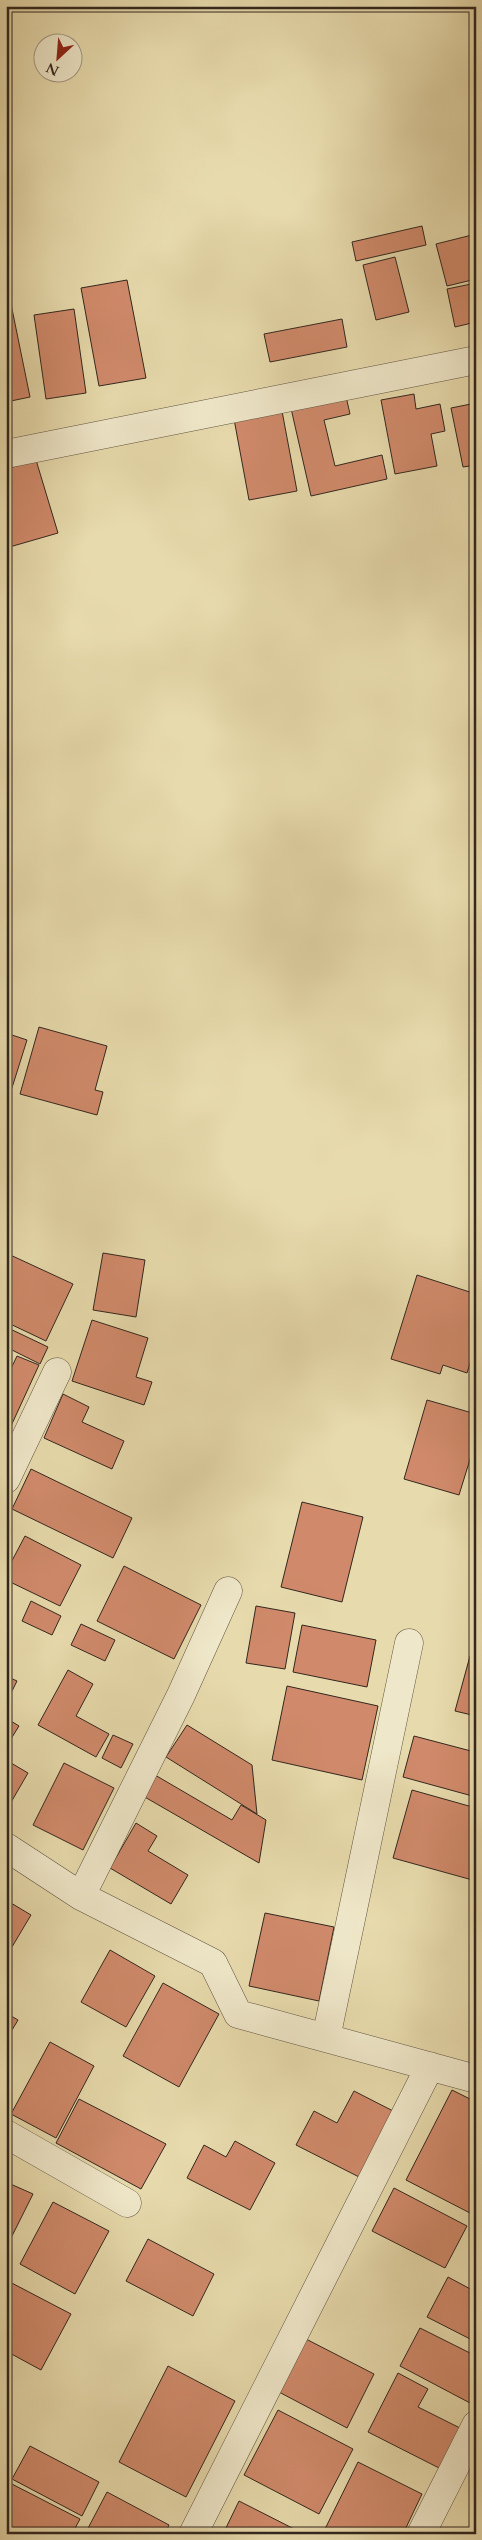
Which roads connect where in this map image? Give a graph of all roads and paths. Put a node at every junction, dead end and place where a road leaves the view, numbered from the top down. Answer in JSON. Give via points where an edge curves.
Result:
{"nodes":[{"id":1,"x":476,"y":360,"type":"edge"},
{"id":2,"x":6,"y":454,"type":"edge"},
{"id":3,"x":57,"y":1372,"type":"dead end"},
{"id":4,"x":6,"y":1479,"type":"edge"},
{"id":5,"x":228,"y":1591,"type":"dead end"},
{"id":6,"x":410,"y":1644,"type":"dead end"},
{"id":7,"x":6,"y":1847,"type":"edge"},
{"id":8,"x":81,"y":1896,"type":"junction"},
{"id":9,"x":326,"y":2038,"type":"junction"},
{"id":10,"x":430,"y":2066,"type":"junction"},
{"id":11,"x":476,"y":2079,"type":"edge"},
{"id":12,"x":6,"y":2134,"type":"edge"},
{"id":13,"x":128,"y":2203,"type":"dead end"},
{"id":14,"x":476,"y":2425,"type":"edge"},
{"id":15,"x":193,"y":2534,"type":"edge"},
{"id":16,"x":421,"y":2534,"type":"edge"}],
"edges":[{"from":1,"to":2,"type":"street"},
{"from":3,"to":4,"type":"street"},
{"from":5,"to":8,"type":"street","via":[[181,1695]]},
{"from":6,"to":9,"type":"street"},
{"from":7,"to":8,"type":"street"},
{"from":8,"to":9,"type":"street","via":[[213,1963],[238,2014]]},
{"from":9,"to":10,"type":"street"},
{"from":10,"to":11,"type":"street"},
{"from":10,"to":15,"type":"street"},
{"from":12,"to":13,"type":"street"},
{"from":14,"to":16,"type":"street"}]}
